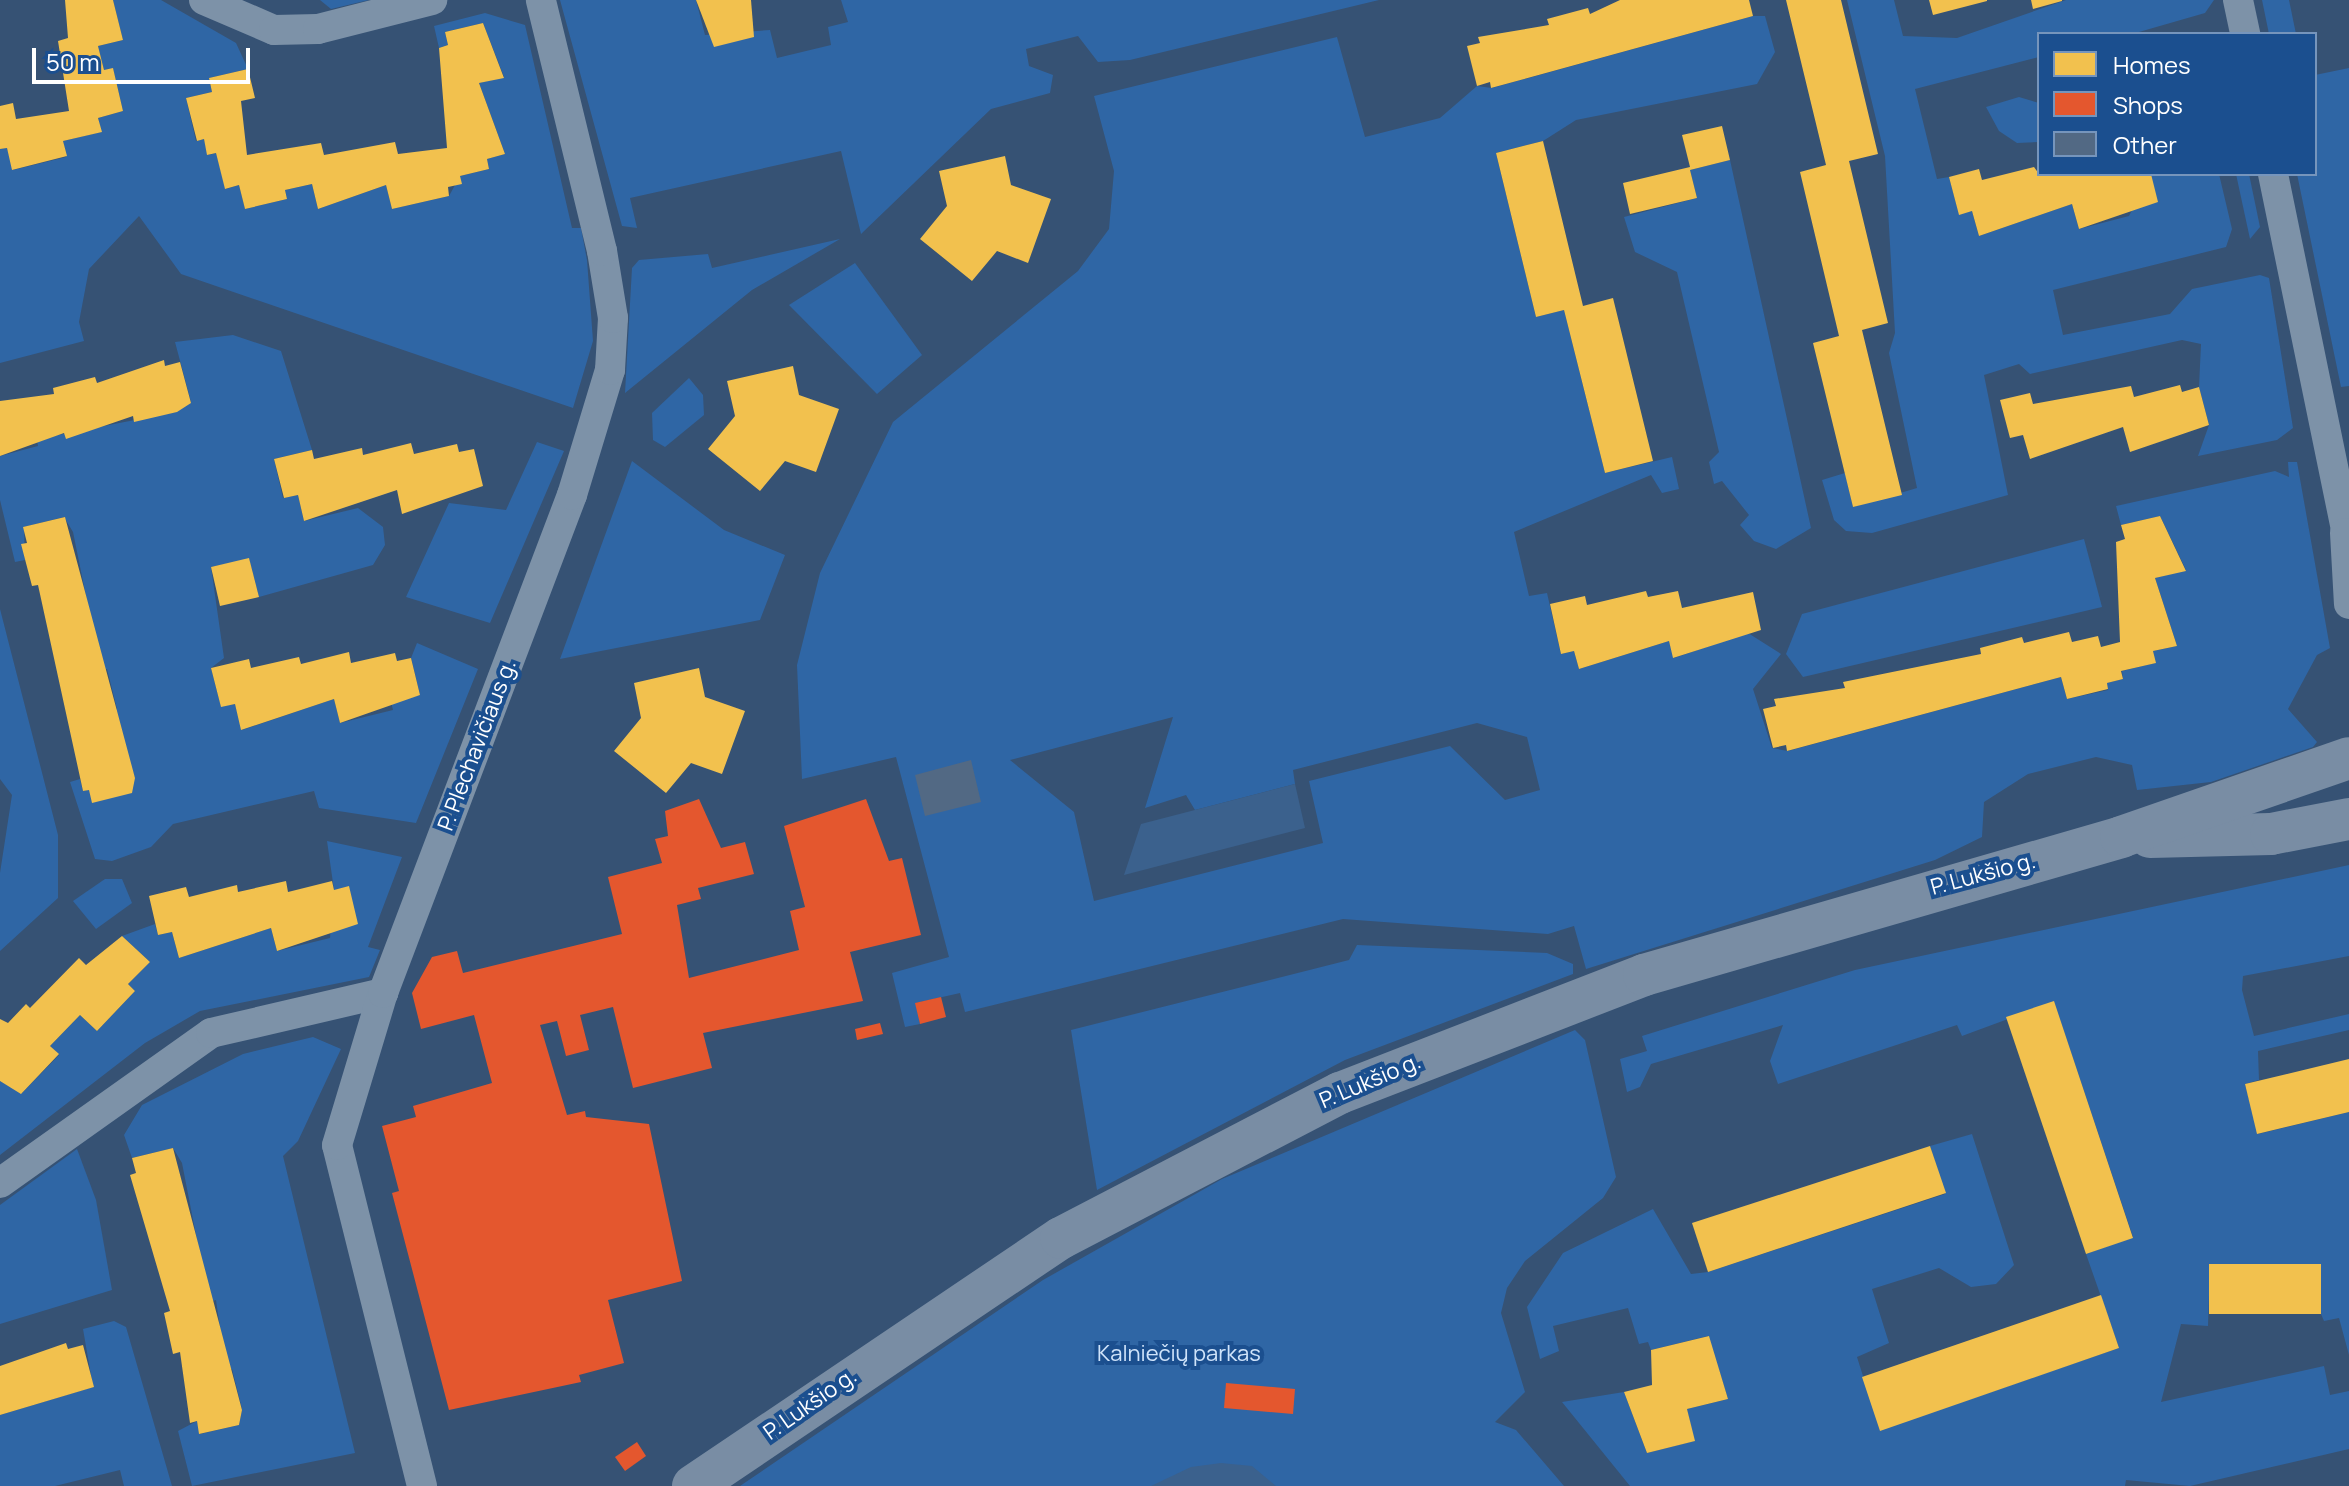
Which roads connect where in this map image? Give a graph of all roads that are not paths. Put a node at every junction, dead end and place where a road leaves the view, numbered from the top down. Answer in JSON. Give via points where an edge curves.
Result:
{"nodes":[{"id":1,"x":204,"y":0,"type":"edge"},
{"id":2,"x":432,"y":0,"type":"edge"},
{"id":3,"x":541,"y":0,"type":"edge"},
{"id":4,"x":2238,"y":0,"type":"edge"},
{"id":5,"x":2245,"y":32,"type":"edge"},
{"id":6,"x":2273,"y":176,"type":"edge"},
{"id":7,"x":2347,"y":538,"type":"edge"},
{"id":8,"x":2349,"y":604,"type":"edge"},
{"id":9,"x":2349,"y":758,"type":"edge"},
{"id":10,"x":2349,"y":819,"type":"edge"},
{"id":11,"x":2121,"y":837,"type":"junction"},
{"id":12,"x":383,"y":993,"type":"junction"},
{"id":13,"x":0,"y":1183,"type":"edge"},
{"id":14,"x":422,"y":1486,"type":"edge"},
{"id":15,"x":693,"y":1486,"type":"edge"}],
"edges":[{"from":1,"to":2,"type":"street","via":[[274,30],[318,29]]},
{"from":3,"to":12,"type":"street","name":"P. Plechavičiaus g.","via":[[602,251],[613,318],[610,370],[572,495]]},
{"from":4,"to":5,"type":"street"},
{"from":6,"to":7,"type":"street"},
{"from":7,"to":8,"type":"street"},
{"from":9,"to":11,"type":"main road","name":"P. Lukšio g."},
{"from":10,"to":11,"type":"main road","name":"P. Lukšio g.","via":[[2271,834]]},
{"from":11,"to":15,"type":"main road","name":"P. Lukšio g.","via":[[1680,963],[1340,1093],[1061,1238]]},
{"from":12,"to":13,"type":"street","via":[[211,1033]]},
{"from":12,"to":14,"type":"street","name":"P. Plechavičiaus g.","via":[[337,1145]]}]}
